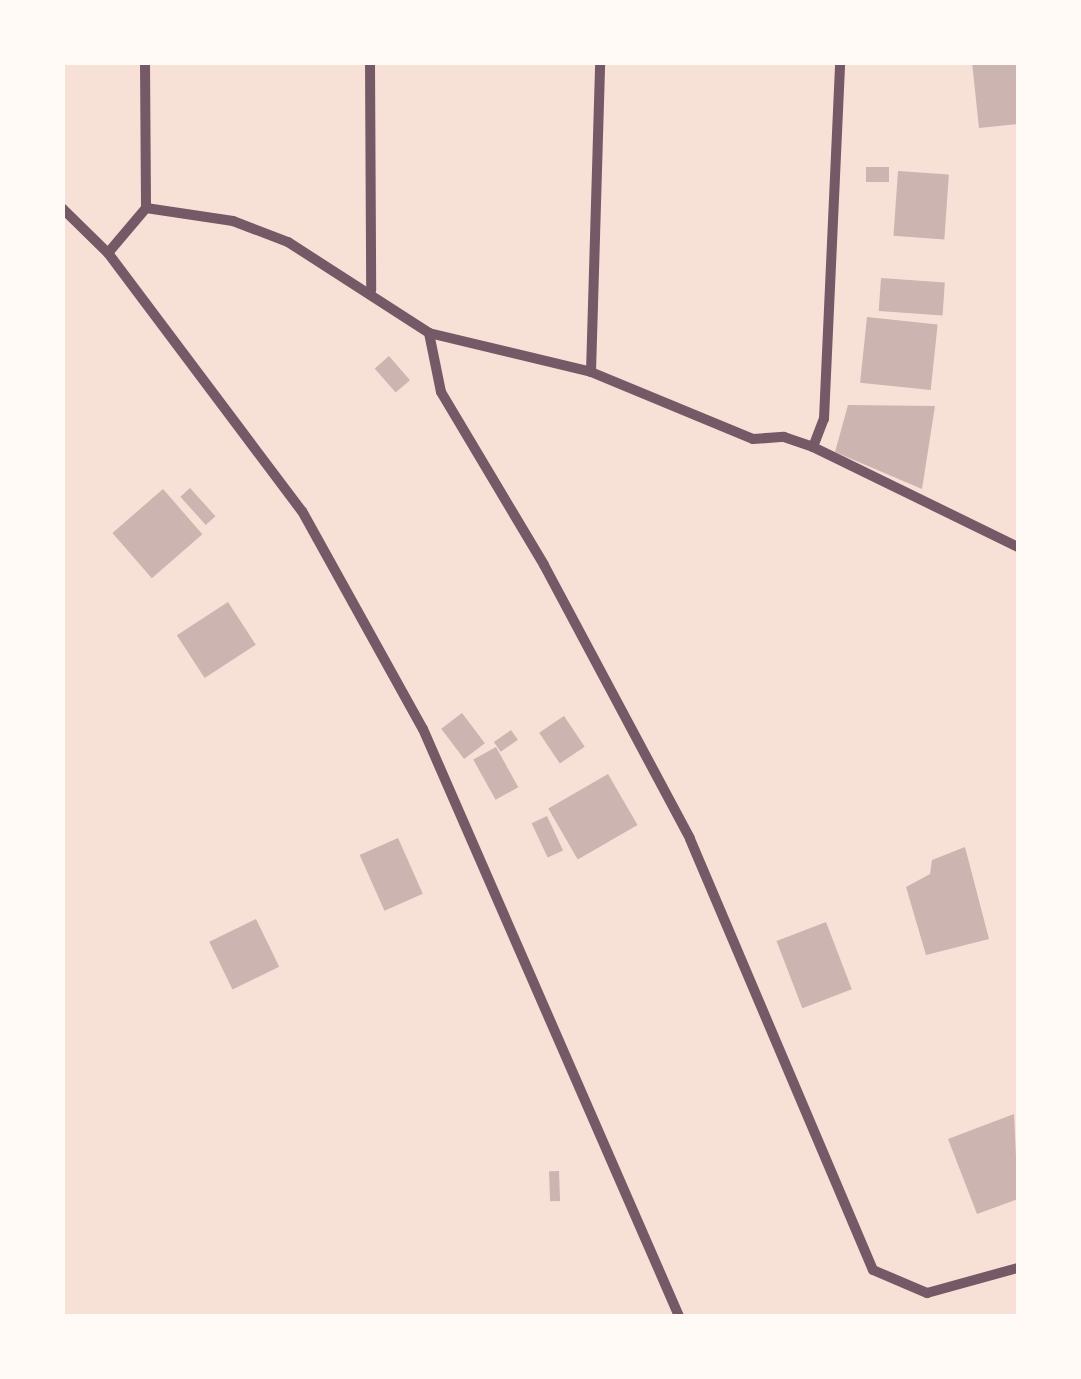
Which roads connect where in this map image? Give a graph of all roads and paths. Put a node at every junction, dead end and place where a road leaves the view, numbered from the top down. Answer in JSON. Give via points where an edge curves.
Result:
{"nodes":[{"id":1,"x":145,"y":62,"type":"edge"},
{"id":2,"x":370,"y":62,"type":"edge"},
{"id":3,"x":600,"y":62,"type":"edge"},
{"id":4,"x":840,"y":62,"type":"edge"},
{"id":5,"x":62,"y":208,"type":"edge"},
{"id":6,"x":146,"y":208,"type":"junction"},
{"id":7,"x":108,"y":253,"type":"junction"},
{"id":8,"x":371,"y":290,"type":"junction"},
{"id":9,"x":429,"y":334,"type":"junction"},
{"id":10,"x":591,"y":372,"type":"junction"},
{"id":11,"x":814,"y":447,"type":"junction"},
{"id":12,"x":1018,"y":547,"type":"edge"},
{"id":13,"x":1018,"y":1268,"type":"edge"},
{"id":14,"x":679,"y":1316,"type":"edge"}],
"edges":[{"from":1,"to":6,"type":"street"},
{"from":2,"to":8,"type":"street"},
{"from":3,"to":10,"type":"street"},
{"from":4,"to":11,"type":"street","via":[[824,419]]},
{"from":5,"to":7,"type":"street"},
{"from":6,"to":7,"type":"street"},
{"from":6,"to":8,"type":"street","via":[[233,221],[288,242]]},
{"from":7,"to":14,"type":"street","via":[[302,511],[422,729]]},
{"from":8,"to":9,"type":"street"},
{"from":9,"to":10,"type":"street"},
{"from":9,"to":13,"type":"street","via":[[441,392],[544,565],[690,839],[873,1270],[927,1293]]},
{"from":10,"to":11,"type":"street","via":[[752,440],[784,437]]},
{"from":11,"to":12,"type":"street"}]}
